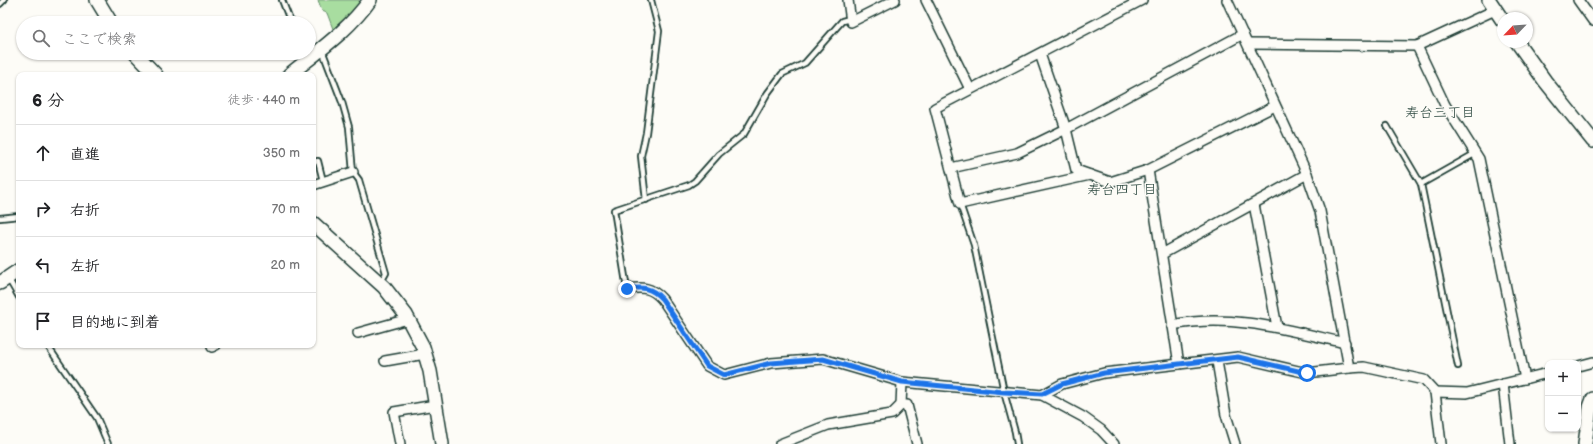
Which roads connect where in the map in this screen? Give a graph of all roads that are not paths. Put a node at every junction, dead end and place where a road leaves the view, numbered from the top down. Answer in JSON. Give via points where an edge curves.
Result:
{"nodes":[{"id":1,"x":4,"y":0,"type":"edge"},
{"id":2,"x":97,"y":0,"type":"edge"},
{"id":3,"x":282,"y":0,"type":"edge"},
{"id":4,"x":651,"y":0,"type":"edge"},
{"id":5,"x":848,"y":0,"type":"edge"},
{"id":6,"x":895,"y":0,"type":"edge"},
{"id":7,"x":926,"y":0,"type":"edge"},
{"id":8,"x":1142,"y":0,"type":"edge"},
{"id":9,"x":1227,"y":0,"type":"edge"},
{"id":10,"x":1578,"y":0,"type":"edge"},
{"id":11,"x":366,"y":3,"type":"edge"},
{"id":12,"x":0,"y":4,"type":"edge"},
{"id":13,"x":1492,"y":5,"type":"edge"},
{"id":14,"x":107,"y":16,"type":"edge"},
{"id":15,"x":288,"y":16,"type":"edge"},
{"id":16,"x":850,"y":19,"type":"junction"},
{"id":17,"x":1593,"y":21,"type":"edge"},
{"id":18,"x":1243,"y":34,"type":"junction"},
{"id":19,"x":1248,"y":44,"type":"junction"},
{"id":20,"x":1417,"y":46,"type":"junction"},
{"id":21,"x":1522,"y":48,"type":"edge"},
{"id":22,"x":321,"y":49,"type":"junction"},
{"id":23,"x":316,"y":52,"type":"edge"},
{"id":24,"x":1040,"y":54,"type":"junction"},
{"id":25,"x":140,"y":60,"type":"edge"},
{"id":26,"x":305,"y":60,"type":"edge"},
{"id":27,"x":149,"y":72,"type":"edge"},
{"id":28,"x":292,"y":72,"type":"edge"},
{"id":29,"x":970,"y":89,"type":"junction"},
{"id":30,"x":1275,"y":106,"type":"junction"},
{"id":31,"x":1387,"y":126,"type":"dead end"},
{"id":32,"x":1066,"y":129,"type":"junction"},
{"id":33,"x":1593,"y":141,"type":"edge"},
{"id":34,"x":1476,"y":153,"type":"junction"},
{"id":35,"x":316,"y":161,"type":"edge"},
{"id":36,"x":951,"y":168,"type":"junction"},
{"id":37,"x":1148,"y":170,"type":"junction"},
{"id":38,"x":353,"y":172,"type":"junction"},
{"id":39,"x":1307,"y":174,"type":"junction"},
{"id":40,"x":1090,"y":175,"type":"junction"},
{"id":41,"x":323,"y":181,"type":"junction"},
{"id":42,"x":316,"y":184,"type":"edge"},
{"id":43,"x":1421,"y":184,"type":"junction"},
{"id":44,"x":646,"y":200,"type":"junction"},
{"id":45,"x":960,"y":204,"type":"junction"},
{"id":46,"x":1254,"y":204,"type":"junction"},
{"id":47,"x":16,"y":216,"type":"edge"},
{"id":48,"x":0,"y":218,"type":"edge"},
{"id":49,"x":316,"y":226,"type":"edge"},
{"id":50,"x":1162,"y":254,"type":"junction"},
{"id":51,"x":16,"y":272,"type":"edge"},
{"id":52,"x":4,"y":280,"type":"edge"},
{"id":53,"x":380,"y":283,"type":"junction"},
{"id":54,"x":627,"y":289,"type":"joint"},
{"id":55,"x":16,"y":294,"type":"edge"},
{"id":56,"x":408,"y":319,"type":"junction"},
{"id":57,"x":1172,"y":324,"type":"junction"},
{"id":58,"x":1277,"y":327,"type":"junction"},
{"id":59,"x":358,"y":333,"type":"dead end"},
{"id":60,"x":1345,"y":343,"type":"junction"},
{"id":61,"x":49,"y":348,"type":"edge"},
{"id":62,"x":425,"y":354,"type":"junction"},
{"id":63,"x":385,"y":361,"type":"dead end"},
{"id":64,"x":1217,"y":361,"type":"junction"},
{"id":65,"x":1593,"y":362,"type":"edge"},
{"id":66,"x":1178,"y":364,"type":"junction"},
{"id":67,"x":1581,"y":365,"type":"edge"},
{"id":68,"x":1458,"y":366,"type":"dead end"},
{"id":69,"x":1349,"y":368,"type":"junction"},
{"id":70,"x":1545,"y":374,"type":"edge"},
{"id":71,"x":1525,"y":379,"type":"junction"},
{"id":72,"x":902,"y":382,"type":"junction"},
{"id":73,"x":1502,"y":384,"type":"junction"},
{"id":74,"x":1004,"y":392,"type":"junction"},
{"id":75,"x":1435,"y":392,"type":"junction"},
{"id":76,"x":1042,"y":394,"type":"junction"},
{"id":77,"x":1593,"y":399,"type":"edge"},
{"id":78,"x":435,"y":405,"type":"junction"},
{"id":79,"x":901,"y":405,"type":"junction"},
{"id":80,"x":108,"y":444,"type":"edge"},
{"id":81,"x":400,"y":444,"type":"edge"},
{"id":82,"x":442,"y":444,"type":"edge"},
{"id":83,"x":780,"y":444,"type":"edge"},
{"id":84,"x":917,"y":444,"type":"edge"},
{"id":85,"x":1017,"y":444,"type":"edge"},
{"id":86,"x":1114,"y":444,"type":"edge"},
{"id":87,"x":1235,"y":444,"type":"edge"},
{"id":88,"x":1441,"y":444,"type":"edge"},
{"id":89,"x":1510,"y":444,"type":"edge"},
{"id":90,"x":1584,"y":444,"type":"edge"}],
"edges":[{"from":1,"to":12,"type":"lane"},
{"from":2,"to":14,"type":"street"},
{"from":3,"to":15,"type":"lane"},
{"from":4,"to":44,"type":"lane","via":[[659,31],[641,156]]},
{"from":5,"to":16,"type":"street"},
{"from":6,"to":16,"type":"street","via":[[851,22]]},
{"from":7,"to":29,"type":"street"},
{"from":8,"to":24,"type":"street"},
{"from":9,"to":18,"type":"street"},
{"from":10,"to":17,"type":"street"},
{"from":11,"to":22,"type":"street","via":[[340,34]]},
{"from":13,"to":20,"type":"street"},
{"from":16,"to":44,"type":"lane","via":[[842,21],[805,63],[782,74],[744,134],[718,154],[696,181]]},
{"from":18,"to":19,"type":"street"},
{"from":18,"to":32,"type":"street"},
{"from":19,"to":20,"type":"street"},
{"from":19,"to":30,"type":"street"},
{"from":20,"to":34,"type":"street","via":[[1445,105]]},
{"from":21,"to":33,"type":"street","via":[[1545,82]]},
{"from":22,"to":23,"type":"street"},
{"from":22,"to":38,"type":"lane","via":[[349,127]]},
{"from":24,"to":29,"type":"street"},
{"from":24,"to":32,"type":"street"},
{"from":25,"to":27,"type":"street"},
{"from":26,"to":28,"type":"street"},
{"from":29,"to":36,"type":"street","via":[[935,108]]},
{"from":30,"to":37,"type":"street"},
{"from":30,"to":39,"type":"street"},
{"from":31,"to":43,"type":"lane"},
{"from":32,"to":36,"type":"street","via":[[1017,153]]},
{"from":32,"to":40,"type":"street","via":[[1076,170]]},
{"from":34,"to":43,"type":"lane"},
{"from":34,"to":71,"type":"street"},
{"from":35,"to":41,"type":"lane","via":[[318,161]]},
{"from":36,"to":45,"type":"street"},
{"from":37,"to":40,"type":"street","via":[[1110,182]]},
{"from":37,"to":50,"type":"street"},
{"from":38,"to":41,"type":"street"},
{"from":38,"to":53,"type":"lane","via":[[359,180],[386,272]]},
{"from":39,"to":46,"type":"street"},
{"from":39,"to":60,"type":"street","via":[[1320,211]]},
{"from":40,"to":45,"type":"street"},
{"from":41,"to":42,"type":"street"},
{"from":43,"to":68,"type":"lane"},
{"from":44,"to":54,"type":"lane","via":[[614,210]]},
{"from":45,"to":74,"type":"lane","via":[[974,246]]},
{"from":46,"to":50,"type":"street"},
{"from":46,"to":58,"type":"street"},
{"from":47,"to":48,"type":"lane"},
{"from":49,"to":53,"type":"street"},
{"from":50,"to":57,"type":"street"},
{"from":51,"to":52,"type":"street"},
{"from":52,"to":55,"type":"lane"},
{"from":53,"to":56,"type":"street"},
{"from":54,"to":72,"type":"street","via":[[640,287],[654,291],[707,366],[724,375],[771,363],[823,359]]},
{"from":56,"to":59,"type":"street"},
{"from":56,"to":62,"type":"street"},
{"from":57,"to":58,"type":"street","via":[[1193,320],[1216,320]]},
{"from":57,"to":66,"type":"street"},
{"from":58,"to":60,"type":"street"},
{"from":60,"to":69,"type":"street"},
{"from":61,"to":80,"type":"lane","via":[[97,418]]},
{"from":62,"to":63,"type":"street"},
{"from":62,"to":78,"type":"street"},
{"from":64,"to":66,"type":"street"},
{"from":64,"to":69,"type":"street","via":[[1238,357],[1307,373]]},
{"from":64,"to":87,"type":"street","via":[[1226,415]]},
{"from":65,"to":67,"type":"street"},
{"from":66,"to":76,"type":"street","via":[[1104,373],[1062,384]]},
{"from":69,"to":75,"type":"street","via":[[1364,367],[1424,380]]},
{"from":70,"to":71,"type":"street"},
{"from":71,"to":73,"type":"street"},
{"from":72,"to":74,"type":"street"},
{"from":72,"to":79,"type":"street"},
{"from":73,"to":75,"type":"street","via":[[1467,393]]},
{"from":73,"to":89,"type":"street"},
{"from":74,"to":76,"type":"street"},
{"from":74,"to":85,"type":"lane"},
{"from":75,"to":88,"type":"street"},
{"from":76,"to":86,"type":"street","via":[[1083,417],[1101,430]]},
{"from":77,"to":90,"type":"street"},
{"from":78,"to":81,"type":"street","via":[[394,412]]},
{"from":78,"to":82,"type":"street"},
{"from":79,"to":83,"type":"street","via":[[892,414],[828,425]]},
{"from":79,"to":84,"type":"street","via":[[906,405]]}]}
